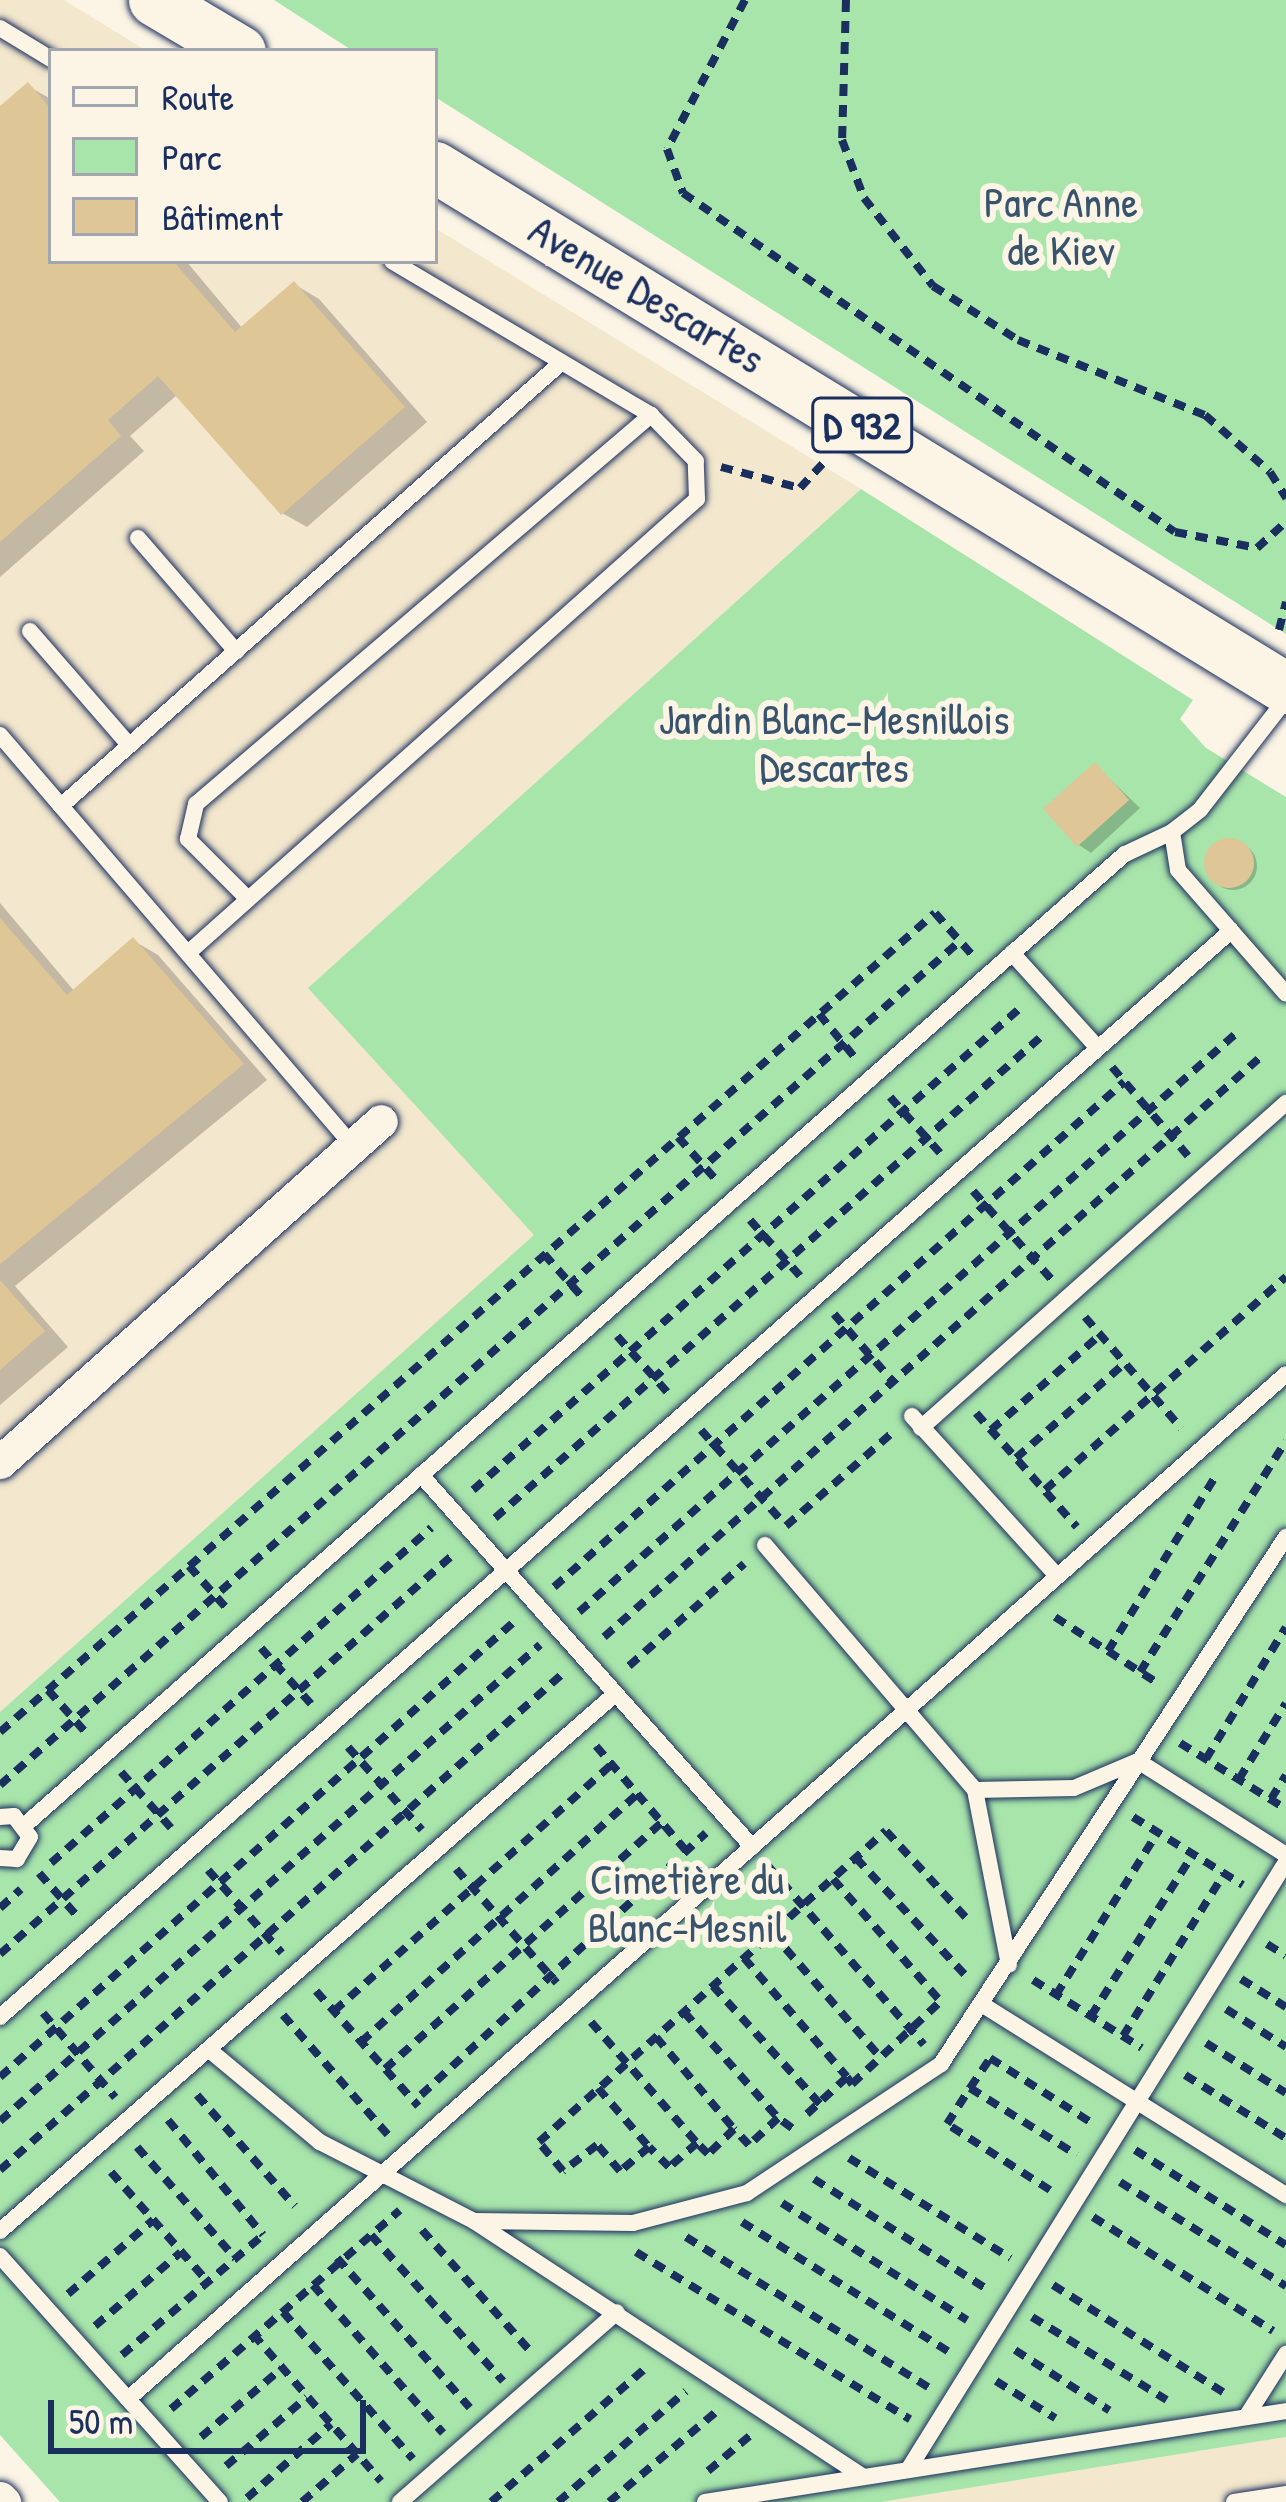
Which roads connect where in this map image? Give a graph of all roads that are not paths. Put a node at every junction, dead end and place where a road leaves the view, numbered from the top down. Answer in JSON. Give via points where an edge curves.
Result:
{"nodes":[{"id":1,"x":154,"y":0,"type":"edge"},
{"id":2,"x":0,"y":28,"type":"edge"},
{"id":3,"x":235,"y":48,"type":"edge"},
{"id":4,"x":48,"y":57,"type":"edge"},
{"id":5,"x":438,"y":168,"type":"edge"},
{"id":6,"x":397,"y":264,"type":"edge"},
{"id":7,"x":562,"y":362,"type":"junction"},
{"id":8,"x":651,"y":415,"type":"junction"},
{"id":9,"x":138,"y":538,"type":"dead end"},
{"id":10,"x":30,"y":631,"type":"dead end"},
{"id":11,"x":236,"y":651,"type":"junction"},
{"id":12,"x":1286,"y":688,"type":"edge"},
{"id":13,"x":1286,"y":699,"type":"edge"},
{"id":14,"x":0,"y":735,"type":"edge"},
{"id":15,"x":129,"y":746,"type":"junction"},
{"id":16,"x":61,"y":806,"type":"junction"},
{"id":17,"x":1172,"y":832,"type":"junction"},
{"id":18,"x":248,"y":899,"type":"junction"},
{"id":19,"x":1231,"y":931,"type":"junction"},
{"id":20,"x":188,"y":953,"type":"junction"},
{"id":21,"x":1012,"y":953,"type":"junction"},
{"id":22,"x":1286,"y":994,"type":"edge"},
{"id":23,"x":1096,"y":1046,"type":"junction"},
{"id":24,"x":1286,"y":1103,"type":"edge"},
{"id":25,"x":381,"y":1121,"type":"dead end"},
{"id":26,"x":353,"y":1146,"type":"junction"},
{"id":27,"x":1286,"y":1374,"type":"edge"},
{"id":28,"x":0,"y":1462,"type":"edge"},
{"id":29,"x":421,"y":1475,"type":"junction"},
{"id":30,"x":1286,"y":1537,"type":"edge"},
{"id":31,"x":765,"y":1545,"type":"dead end"},
{"id":32,"x":505,"y":1569,"type":"junction"},
{"id":33,"x":1057,"y":1576,"type":"junction"},
{"id":34,"x":614,"y":1695,"type":"junction"},
{"id":35,"x":905,"y":1711,"type":"junction"},
{"id":36,"x":1138,"y":1761,"type":"junction"},
{"id":37,"x":975,"y":1790,"type":"junction"},
{"id":38,"x":0,"y":1817,"type":"edge"},
{"id":39,"x":26,"y":1825,"type":"junction"},
{"id":40,"x":752,"y":1846,"type":"junction"},
{"id":41,"x":0,"y":1858,"type":"edge"},
{"id":42,"x":1286,"y":1859,"type":"edge"},
{"id":43,"x":1009,"y":1965,"type":"junction"},
{"id":44,"x":985,"y":2002,"type":"junction"},
{"id":45,"x":0,"y":2017,"type":"edge"},
{"id":46,"x":213,"y":2053,"type":"junction"},
{"id":47,"x":1137,"y":2102,"type":"junction"},
{"id":48,"x":382,"y":2174,"type":"junction"},
{"id":49,"x":1286,"y":2195,"type":"edge"},
{"id":50,"x":474,"y":2221,"type":"junction"},
{"id":51,"x":0,"y":2231,"type":"edge"},
{"id":52,"x":0,"y":2256,"type":"edge"},
{"id":53,"x":617,"y":2312,"type":"junction"},
{"id":54,"x":1286,"y":2354,"type":"edge"},
{"id":55,"x":128,"y":2399,"type":"junction"},
{"id":56,"x":1286,"y":2411,"type":"edge"},
{"id":57,"x":1246,"y":2417,"type":"junction"},
{"id":58,"x":908,"y":2470,"type":"junction"},
{"id":59,"x":863,"y":2477,"type":"junction"},
{"id":60,"x":1286,"y":2494,"type":"edge"},
{"id":61,"x":220,"y":2502,"type":"edge"},
{"id":62,"x":400,"y":2502,"type":"edge"},
{"id":63,"x":705,"y":2502,"type":"edge"},
{"id":64,"x":1234,"y":2502,"type":"edge"}],
"edges":[{"from":1,"to":3,"type":"main road"},
{"from":2,"to":4,"type":"lane"},
{"from":5,"to":12,"type":"main road","name":"Avenue Descartes","number":"D 932"},
{"from":6,"to":7,"type":"lane"},
{"from":7,"to":8,"type":"lane"},
{"from":7,"to":11,"type":"lane"},
{"from":8,"to":18,"type":"lane","via":[[696,461],[698,499]]},
{"from":8,"to":18,"type":"lane","via":[[196,804],[188,839]]},
{"from":9,"to":11,"type":"lane"},
{"from":10,"to":15,"type":"lane"},
{"from":11,"to":15,"type":"lane"},
{"from":13,"to":17,"type":"lane","via":[[1200,810]]},
{"from":14,"to":16,"type":"lane"},
{"from":15,"to":16,"type":"lane"},
{"from":16,"to":20,"type":"lane"},
{"from":17,"to":19,"type":"lane","via":[[1178,870]]},
{"from":17,"to":21,"type":"lane","via":[[1125,854]]},
{"from":18,"to":20,"type":"lane"},
{"from":19,"to":22,"type":"lane"},
{"from":19,"to":23,"type":"lane"},
{"from":20,"to":26,"type":"lane"},
{"from":21,"to":23,"type":"lane"},
{"from":21,"to":29,"type":"lane"},
{"from":23,"to":32,"type":"lane"},
{"from":24,"to":33,"type":"lane","via":[[959,1394],[916,1422]]},
{"from":25,"to":26,"type":"street"},
{"from":26,"to":28,"type":"street"},
{"from":27,"to":33,"type":"lane"},
{"from":29,"to":32,"type":"lane"},
{"from":29,"to":39,"type":"lane"},
{"from":30,"to":36,"type":"lane"},
{"from":31,"to":35,"type":"lane"},
{"from":32,"to":34,"type":"lane"},
{"from":32,"to":45,"type":"lane"},
{"from":33,"to":35,"type":"lane"},
{"from":34,"to":40,"type":"lane"},
{"from":34,"to":46,"type":"lane"},
{"from":35,"to":37,"type":"lane"},
{"from":35,"to":40,"type":"lane"},
{"from":36,"to":37,"type":"lane","via":[[1074,1788]]},
{"from":36,"to":42,"type":"lane"},
{"from":36,"to":43,"type":"lane"},
{"from":37,"to":43,"type":"lane"},
{"from":38,"to":39,"type":"lane"},
{"from":39,"to":41,"type":"lane","via":[[22,1854]]},
{"from":40,"to":48,"type":"lane"},
{"from":42,"to":47,"type":"lane"},
{"from":43,"to":44,"type":"lane"},
{"from":44,"to":47,"type":"lane"},
{"from":44,"to":50,"type":"lane","via":[[941,2063],[757,2186],[655,2217]]},
{"from":46,"to":48,"type":"lane","via":[[320,2142]]},
{"from":46,"to":51,"type":"lane"},
{"from":47,"to":49,"type":"lane"},
{"from":47,"to":58,"type":"lane"},
{"from":48,"to":50,"type":"lane"},
{"from":48,"to":55,"type":"lane"},
{"from":50,"to":53,"type":"lane"},
{"from":52,"to":55,"type":"lane"},
{"from":53,"to":59,"type":"lane"},
{"from":53,"to":62,"type":"lane"},
{"from":54,"to":57,"type":"lane"},
{"from":55,"to":61,"type":"lane"},
{"from":56,"to":57,"type":"lane"},
{"from":57,"to":58,"type":"lane"},
{"from":58,"to":59,"type":"lane"},
{"from":59,"to":63,"type":"lane"},
{"from":60,"to":64,"type":"lane"}]}
